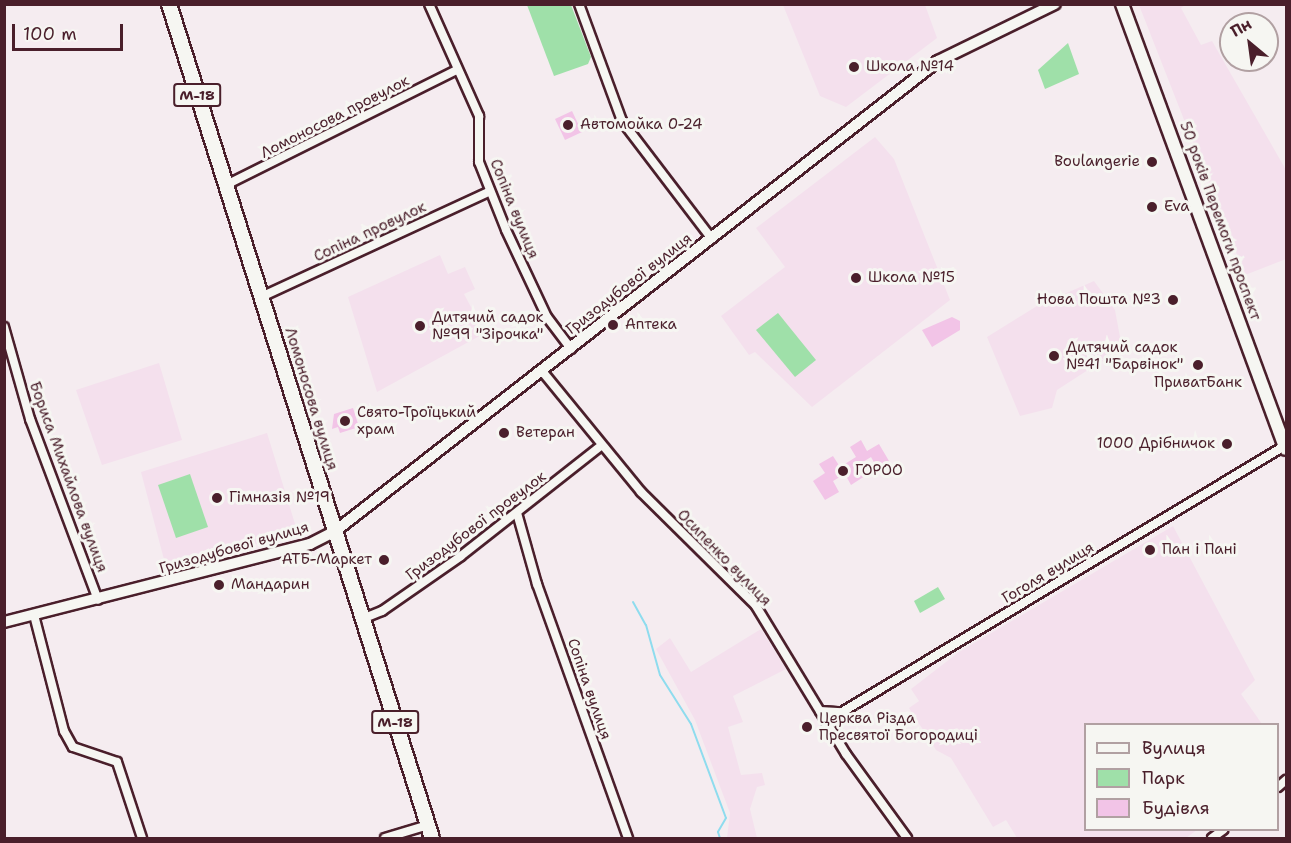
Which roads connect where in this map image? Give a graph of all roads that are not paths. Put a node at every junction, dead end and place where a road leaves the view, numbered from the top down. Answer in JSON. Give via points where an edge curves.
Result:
{"nodes":[{"id":1,"x":169,"y":4,"type":"edge"},
{"id":2,"x":429,"y":4,"type":"edge"},
{"id":3,"x":579,"y":4,"type":"edge"},
{"id":4,"x":1055,"y":4,"type":"edge"},
{"id":5,"x":1122,"y":4,"type":"edge"},
{"id":6,"x":455,"y":71,"type":"junction"},
{"id":7,"x":226,"y":185,"type":"junction"},
{"id":8,"x":490,"y":191,"type":"junction"},
{"id":9,"x":712,"y":239,"type":"junction"},
{"id":10,"x":261,"y":297,"type":"junction"},
{"id":11,"x":4,"y":327,"type":"edge"},
{"id":12,"x":570,"y":349,"type":"junction"},
{"id":13,"x":542,"y":371,"type":"junction"},
{"id":14,"x":601,"y":446,"type":"junction"},
{"id":15,"x":1286,"y":447,"type":"edge"},
{"id":16,"x":517,"y":513,"type":"junction"},
{"id":17,"x":334,"y":532,"type":"junction"},
{"id":18,"x":98,"y":600,"type":"junction"},
{"id":19,"x":34,"y":615,"type":"junction"},
{"id":20,"x":362,"y":619,"type":"junction"},
{"id":21,"x":4,"y":622,"type":"edge"},
{"id":22,"x":820,"y":711,"type":"junction"},
{"id":23,"x":430,"y":832,"type":"edge"},
{"id":24,"x":142,"y":838,"type":"edge"},
{"id":25,"x":385,"y":838,"type":"edge"},
{"id":26,"x":627,"y":838,"type":"edge"},
{"id":27,"x":907,"y":838,"type":"edge"}],
"edges":[{"from":1,"to":7,"type":"highway","name":"Ломоносова вулиця","number":"М-18"},
{"from":2,"to":6,"type":"street","name":"Сопіна вулиця"},
{"from":3,"to":9,"type":"street","via":[[622,121]]},
{"from":4,"to":9,"type":"street","name":"Гризодубової вулиця","via":[[938,61]]},
{"from":5,"to":15,"type":"main road","name":"50 років Перемоги проспект"},
{"from":6,"to":7,"type":"street","name":"Ломоносова провулок"},
{"from":6,"to":8,"type":"street","name":"Сопіна вулиця","via":[[479,116],[479,162]]},
{"from":7,"to":10,"type":"highway","name":"Ломоносова вулиця","number":"М-18"},
{"from":8,"to":10,"type":"street","name":"Сопіна провулок"},
{"from":8,"to":12,"type":"street","name":"Сопіна вулиця","via":[[547,317]]},
{"from":9,"to":12,"type":"street","name":"Гризодубової вулиця"},
{"from":10,"to":17,"type":"highway","name":"Ломоносова вулиця","number":"М-18"},
{"from":11,"to":18,"type":"street","name":"Бориса Михайлова вулиця","via":[[30,419]]},
{"from":12,"to":13,"type":"street","name":"Гризодубової вулиця"},
{"from":13,"to":14,"type":"street","name":"Осипенко вулиця"},
{"from":13,"to":17,"type":"street","name":"Гризодубової вулиця"},
{"from":14,"to":16,"type":"street","name":"Гризодубової провулок"},
{"from":14,"to":22,"type":"street","name":"Осипенко вулиця","via":[[756,606]]},
{"from":15,"to":22,"type":"street","name":"Гоголя вулиця","via":[[842,712]]},
{"from":16,"to":20,"type":"street","name":"Гризодубової провулок","via":[[382,611]]},
{"from":16,"to":26,"type":"street","name":"Сопіна вулиця","via":[[537,584]]},
{"from":17,"to":18,"type":"street","name":"Гризодубової вулиця","via":[[310,544]]},
{"from":17,"to":20,"type":"highway","name":"Ломоносова вулиця","number":"М-18"},
{"from":18,"to":19,"type":"street","name":"Гризодубової вулиця"},
{"from":19,"to":21,"type":"street","name":"Гризодубової вулиця"},
{"from":19,"to":24,"type":"street","via":[[64,731],[73,747],[117,762]]},
{"from":20,"to":23,"type":"highway","name":"Ломоносова вулиця","number":"М-18"},
{"from":22,"to":27,"type":"street","name":"Осипенко вулиця"},
{"from":23,"to":25,"type":"street"}]}
